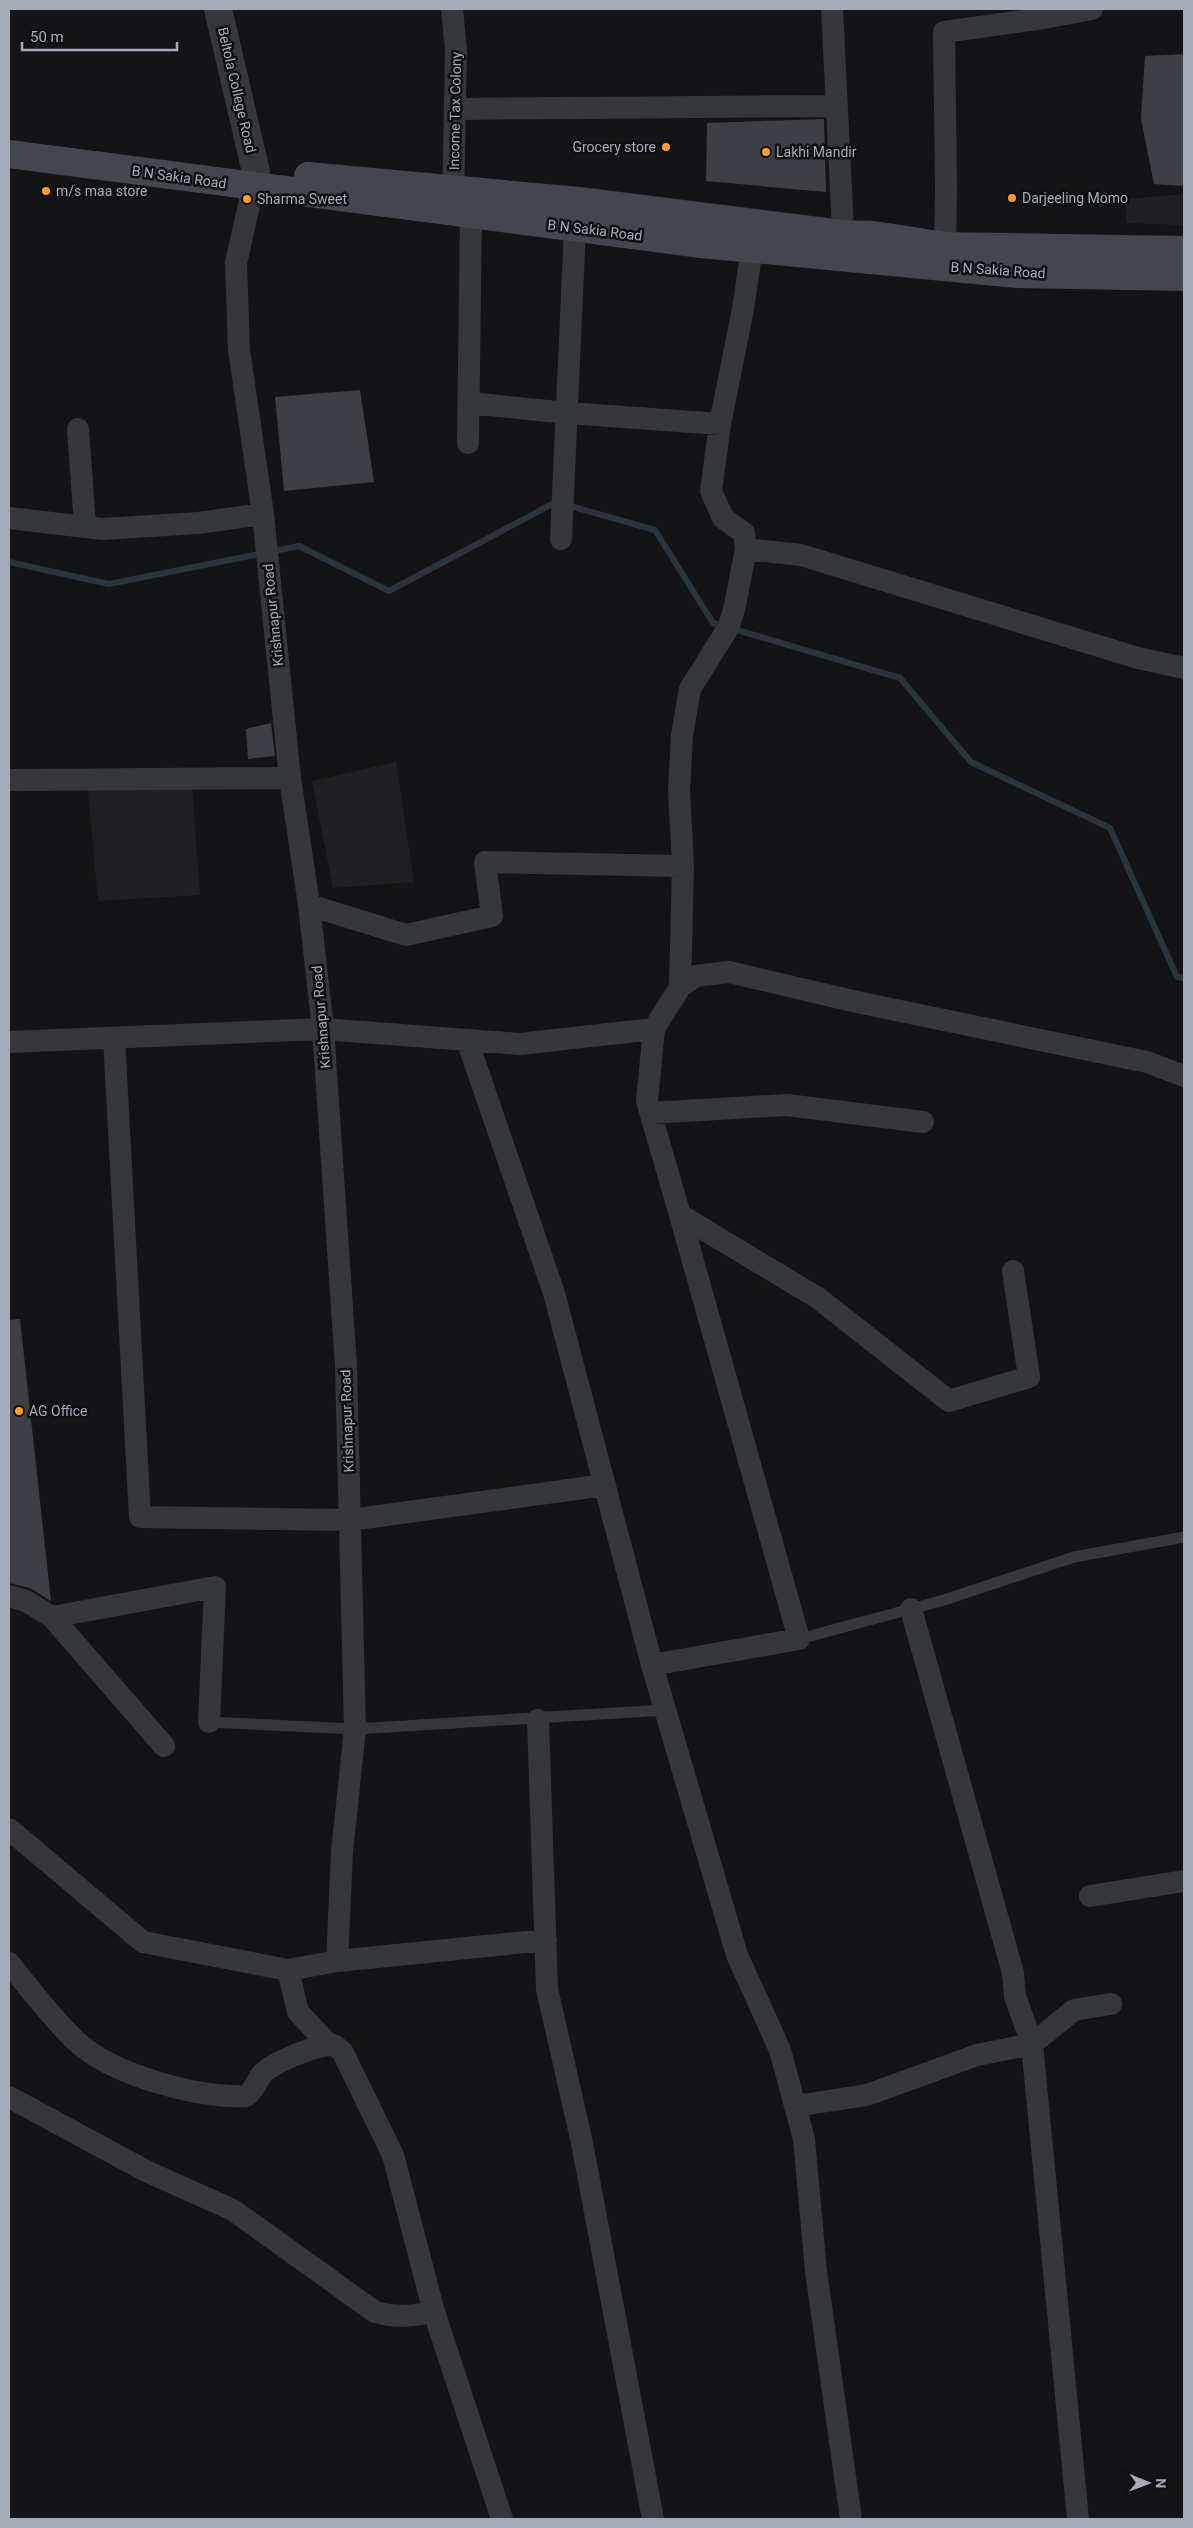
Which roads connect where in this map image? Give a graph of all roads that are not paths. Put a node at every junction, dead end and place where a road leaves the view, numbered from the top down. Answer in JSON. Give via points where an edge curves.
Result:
{"nodes":[{"id":1,"x":218,"y":9,"type":"edge"},
{"id":2,"x":452,"y":9,"type":"edge"},
{"id":3,"x":832,"y":9,"type":"edge"},
{"id":4,"x":1092,"y":9,"type":"edge"},
{"id":5,"x":835,"y":106,"type":"junction"},
{"id":6,"x":455,"y":109,"type":"junction"},
{"id":7,"x":9,"y":141,"type":"edge"},
{"id":8,"x":9,"y":154,"type":"edge"},
{"id":9,"x":255,"y":179,"type":"junction"},
{"id":10,"x":459,"y":206,"type":"junction"},
{"id":11,"x":575,"y":228,"type":"junction"},
{"id":12,"x":843,"y":246,"type":"junction"},
{"id":13,"x":945,"y":246,"type":"junction"},
{"id":14,"x":752,"y":248,"type":"junction"},
{"id":15,"x":1184,"y":250,"type":"edge"},
{"id":16,"x":1184,"y":277,"type":"edge"},
{"id":17,"x":469,"y":403,"type":"junction"},
{"id":18,"x":567,"y":411,"type":"junction"},
{"id":19,"x":720,"y":424,"type":"junction"},
{"id":20,"x":78,"y":429,"type":"dead end"},
{"id":21,"x":468,"y":443,"type":"dead end"},
{"id":22,"x":263,"y":514,"type":"junction"},
{"id":23,"x":9,"y":518,"type":"edge"},
{"id":24,"x":85,"y":526,"type":"junction"},
{"id":25,"x":561,"y":539,"type":"dead end"},
{"id":26,"x":746,"y":549,"type":"junction"},
{"id":27,"x":1184,"y":668,"type":"edge"},
{"id":28,"x":290,"y":778,"type":"junction"},
{"id":29,"x":9,"y":780,"type":"edge"},
{"id":30,"x":683,"y":866,"type":"junction"},
{"id":31,"x":309,"y":905,"type":"junction"},
{"id":32,"x":680,"y":986,"type":"junction"},
{"id":33,"x":323,"y":1028,"type":"junction"},
{"id":34,"x":654,"y":1029,"type":"junction"},
{"id":35,"x":114,"y":1038,"type":"junction"},
{"id":36,"x":467,"y":1040,"type":"junction"},
{"id":37,"x":9,"y":1042,"type":"edge"},
{"id":38,"x":1184,"y":1076,"type":"edge"},
{"id":39,"x":651,"y":1113,"type":"junction"},
{"id":40,"x":924,"y":1122,"type":"dead end"},
{"id":41,"x":680,"y":1215,"type":"junction"},
{"id":42,"x":1012,"y":1271,"type":"dead end"},
{"id":43,"x":605,"y":1485,"type":"junction"},
{"id":44,"x":350,"y":1520,"type":"junction"},
{"id":45,"x":1184,"y":1537,"type":"edge"},
{"id":46,"x":9,"y":1596,"type":"edge"},
{"id":47,"x":911,"y":1609,"type":"junction"},
{"id":48,"x":52,"y":1617,"type":"junction"},
{"id":49,"x":799,"y":1639,"type":"junction"},
{"id":50,"x":652,"y":1665,"type":"junction"},
{"id":51,"x":665,"y":1710,"type":"junction"},
{"id":52,"x":538,"y":1720,"type":"junction"},
{"id":53,"x":209,"y":1722,"type":"joint"},
{"id":54,"x":355,"y":1729,"type":"junction"},
{"id":55,"x":164,"y":1746,"type":"dead end"},
{"id":56,"x":9,"y":1829,"type":"edge"},
{"id":57,"x":1184,"y":1881,"type":"edge"},
{"id":58,"x":1090,"y":1896,"type":"dead end"},
{"id":59,"x":546,"y":1940,"type":"junction"},
{"id":60,"x":337,"y":1961,"type":"junction"},
{"id":61,"x":9,"y":1963,"type":"edge"},
{"id":62,"x":288,"y":1970,"type":"junction"},
{"id":63,"x":1111,"y":2004,"type":"dead end"},
{"id":64,"x":1032,"y":2044,"type":"junction"},
{"id":65,"x":329,"y":2045,"type":"junction"},
{"id":66,"x":9,"y":2097,"type":"edge"},
{"id":67,"x":795,"y":2106,"type":"junction"},
{"id":68,"x":434,"y":2312,"type":"junction"},
{"id":69,"x":502,"y":2519,"type":"edge"},
{"id":70,"x":653,"y":2519,"type":"edge"},
{"id":71,"x":851,"y":2519,"type":"edge"},
{"id":72,"x":1078,"y":2519,"type":"edge"}],
"edges":[{"from":1,"to":9,"type":"street","name":"Beltola College Road"},
{"from":2,"to":6,"type":"street","name":"Income Tax Colony","via":[[456,50]]},
{"from":3,"to":5,"type":"street"},
{"from":4,"to":13,"type":"street","via":[[944,32]]},
{"from":5,"to":6,"type":"street"},
{"from":5,"to":12,"type":"street"},
{"from":6,"to":10,"type":"street","name":"Income Tax Colony"},
{"from":7,"to":9,"type":"main road","name":"B N Sakia Road"},
{"from":8,"to":9,"type":"main road","name":"B N Sakia Road"},
{"from":9,"to":10,"type":"main road","name":"B N Sakia Road"},
{"from":9,"to":22,"type":"street","name":"Krishnapur Road","via":[[236,263],[239,350]]},
{"from":10,"to":11,"type":"main road","name":"B N Sakia Road"},
{"from":10,"to":12,"type":"main road","name":"B N Sakia Road","via":[[579,201]]},
{"from":10,"to":17,"type":"street","name":"Income Tax Colony"},
{"from":11,"to":14,"type":"main road","name":"B N Sakia Road"},
{"from":11,"to":18,"type":"street"},
{"from":12,"to":13,"type":"main road","name":"B N Sakia Road","via":[[874,235]]},
{"from":12,"to":14,"type":"main road","name":"B N Sakia Road"},
{"from":12,"to":16,"type":"main road","name":"B N Sakia Road","via":[[1016,274]]},
{"from":13,"to":15,"type":"main road","name":"B N Sakia Road"},
{"from":14,"to":19,"type":"street"},
{"from":17,"to":18,"type":"street"},
{"from":17,"to":21,"type":"street","name":"Income Tax Colony"},
{"from":18,"to":19,"type":"street"},
{"from":18,"to":25,"type":"street"},
{"from":19,"to":26,"type":"street","via":[[711,491],[723,518],[744,534]]},
{"from":20,"to":24,"type":"street"},
{"from":22,"to":24,"type":"street","via":[[198,523]]},
{"from":22,"to":28,"type":"street","name":"Krishnapur Road"},
{"from":23,"to":24,"type":"street"},
{"from":26,"to":27,"type":"street","via":[[801,555],[1138,658]]},
{"from":26,"to":30,"type":"street","via":[[728,628],[690,689],[682,735],[679,791]]},
{"from":28,"to":29,"type":"street"},
{"from":28,"to":31,"type":"street","name":"Krishnapur Road"},
{"from":30,"to":31,"type":"street","via":[[485,862],[492,916],[406,935]]},
{"from":30,"to":32,"type":"street"},
{"from":31,"to":33,"type":"street","name":"Krishnapur Road"},
{"from":32,"to":34,"type":"street"},
{"from":32,"to":38,"type":"street","via":[[696,976],[729,972],[1147,1062]]},
{"from":33,"to":35,"type":"street"},
{"from":33,"to":36,"type":"street"},
{"from":33,"to":44,"type":"street","name":"Krishnapur Road","via":[[346,1366]]},
{"from":34,"to":36,"type":"street","via":[[520,1044]]},
{"from":34,"to":39,"type":"street","via":[[647,1101]]},
{"from":35,"to":37,"type":"street"},
{"from":35,"to":44,"type":"street","via":[[140,1516]]},
{"from":36,"to":43,"type":"street","via":[[554,1293]]},
{"from":39,"to":40,"type":"street","via":[[787,1105]]},
{"from":39,"to":41,"type":"street"},
{"from":41,"to":42,"type":"street","via":[[818,1298],[949,1401],[1029,1377]]},
{"from":41,"to":49,"type":"street"},
{"from":43,"to":44,"type":"street"},
{"from":43,"to":50,"type":"street"},
{"from":44,"to":54,"type":"street","name":"Krishnapur Road"},
{"from":45,"to":47,"type":"lane","via":[[1074,1557]]},
{"from":46,"to":48,"type":"street","via":[[26,1601]]},
{"from":47,"to":49,"type":"lane"},
{"from":47,"to":64,"type":"street","via":[[1013,1972],[1015,1996]]},
{"from":48,"to":53,"type":"street","via":[[215,1587]]},
{"from":48,"to":55,"type":"street"},
{"from":49,"to":50,"type":"street"},
{"from":50,"to":51,"type":"street"},
{"from":51,"to":52,"type":"lane"},
{"from":51,"to":67,"type":"street","via":[[737,1955],[780,2050]]},
{"from":52,"to":54,"type":"lane"},
{"from":52,"to":59,"type":"street"},
{"from":53,"to":54,"type":"lane"},
{"from":54,"to":60,"type":"street","name":"Krishnapur Road","via":[[342,1852]]},
{"from":56,"to":62,"type":"street","via":[[143,1942]]},
{"from":57,"to":58,"type":"street"},
{"from":59,"to":60,"type":"street"},
{"from":59,"to":70,"type":"street","via":[[547,1989],[582,2143]]},
{"from":60,"to":62,"type":"street"},
{"from":61,"to":65,"type":"street","via":[[76,2042],[148,2081],[212,2094],[246,2096],[263,2074],[276,2065]]},
{"from":62,"to":65,"type":"street","via":[[298,2012]]},
{"from":63,"to":64,"type":"street","via":[[1074,2010]]},
{"from":64,"to":67,"type":"street","via":[[977,2055],[867,2095]]},
{"from":64,"to":72,"type":"street"},
{"from":65,"to":68,"type":"street","via":[[342,2051],[393,2155]]},
{"from":66,"to":68,"type":"street","via":[[146,2170],[233,2210],[375,2312],[399,2317]]},
{"from":67,"to":71,"type":"street","via":[[804,2139],[816,2271]]},
{"from":68,"to":69,"type":"street"}]}
